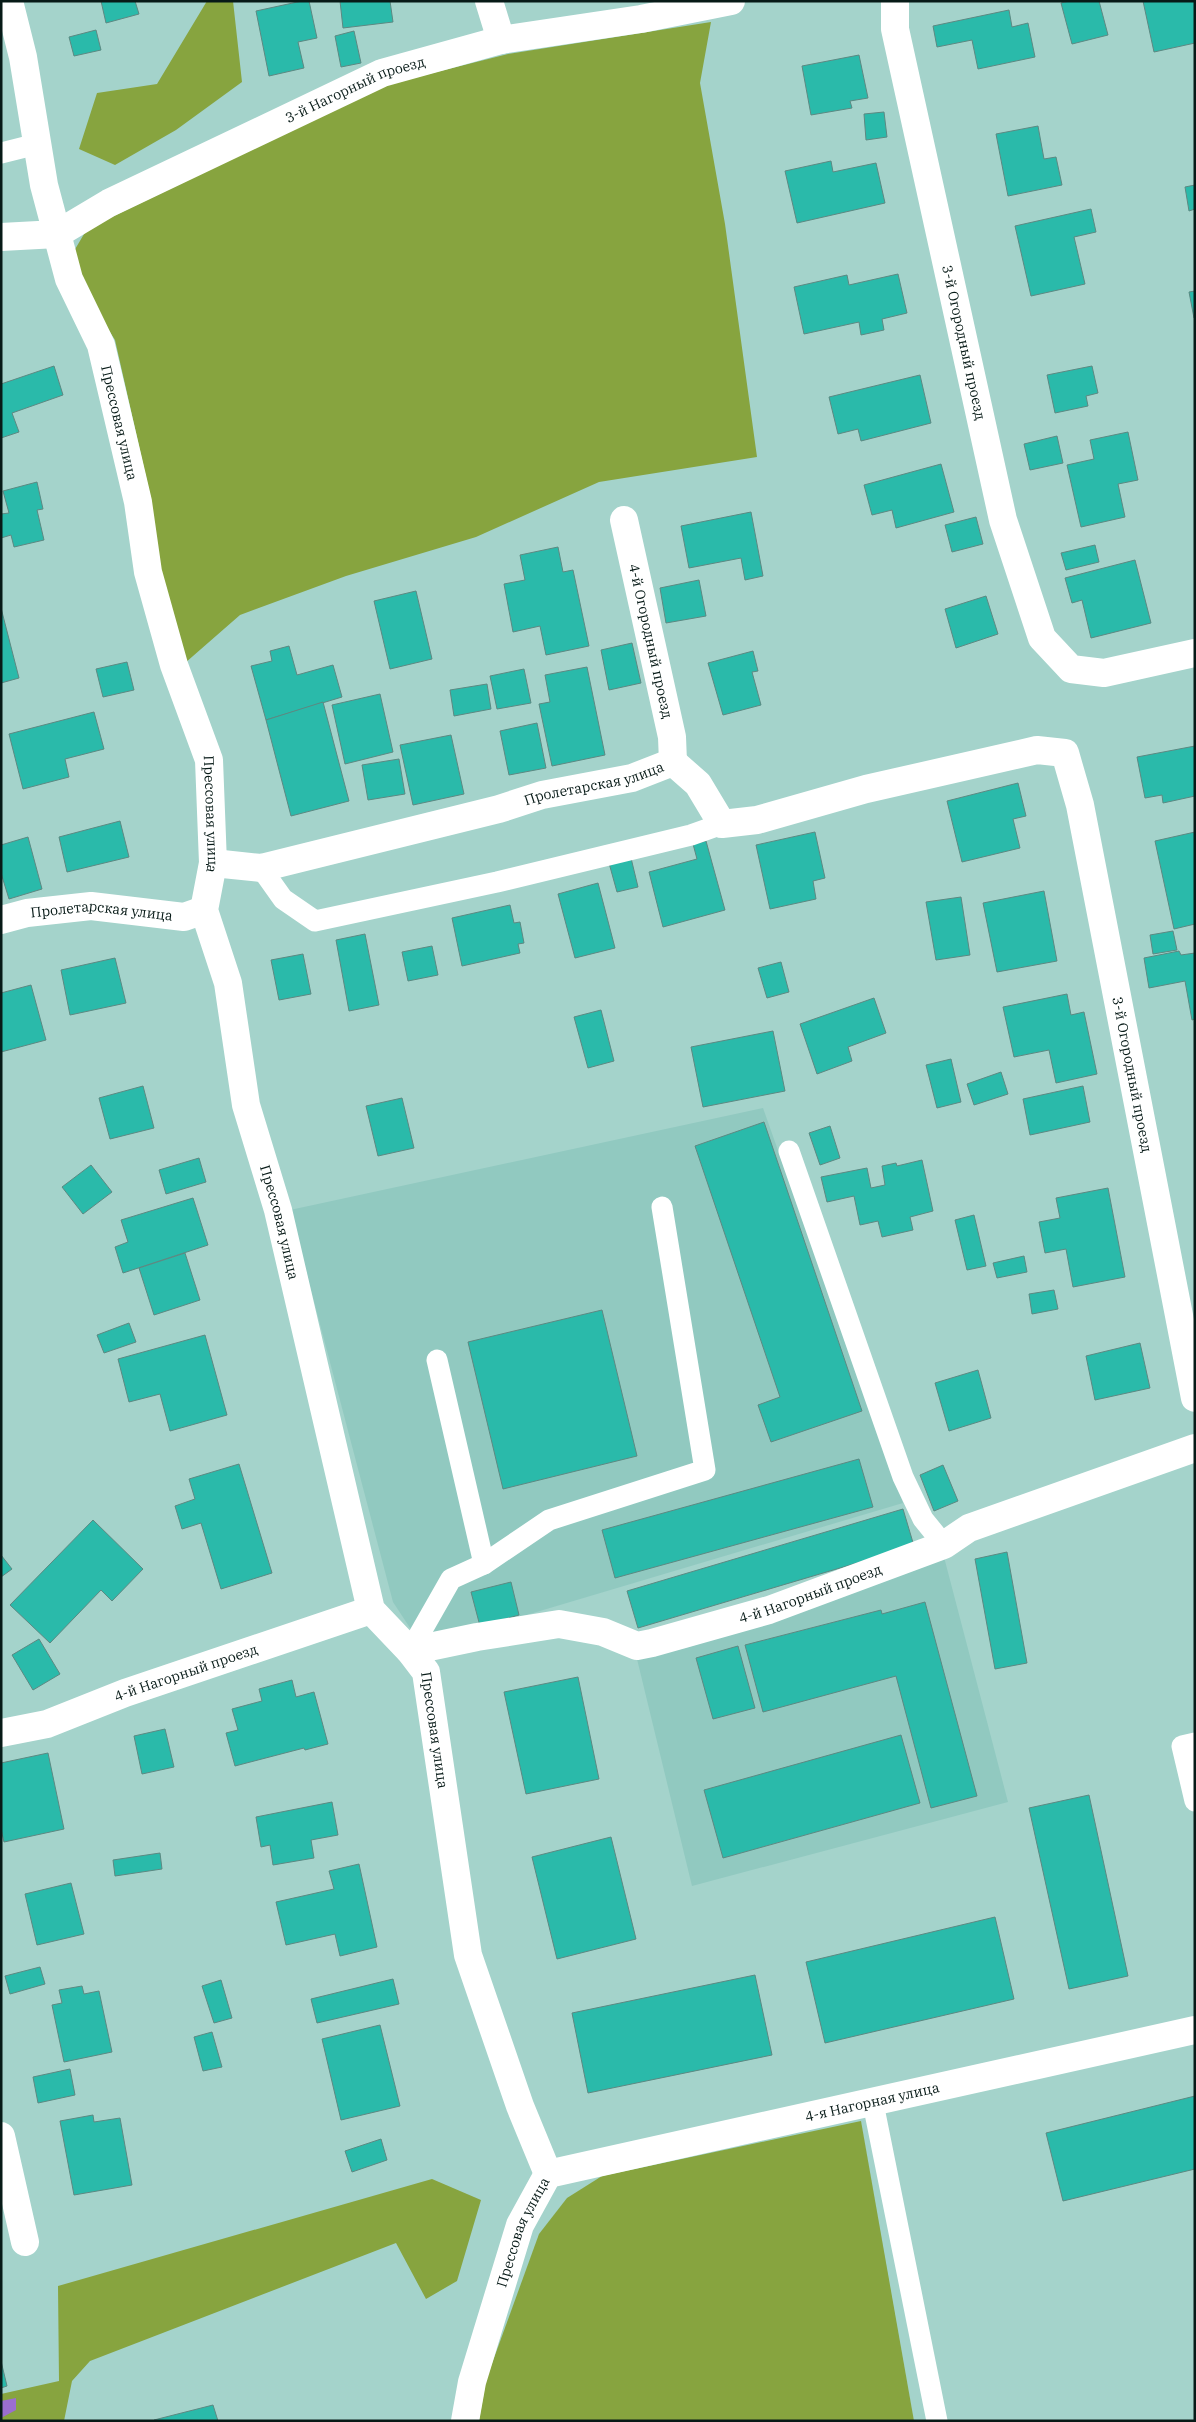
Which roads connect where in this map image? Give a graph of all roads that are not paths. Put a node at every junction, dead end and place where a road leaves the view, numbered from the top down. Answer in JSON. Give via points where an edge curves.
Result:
{"nodes":[{"id":1,"x":9,"y":1,"type":"edge"},
{"id":2,"x":489,"y":1,"type":"edge"},
{"id":3,"x":731,"y":1,"type":"edge"},
{"id":4,"x":895,"y":1,"type":"edge"},
{"id":5,"x":501,"y":40,"type":"junction"},
{"id":6,"x":38,"y":144,"type":"junction"},
{"id":7,"x":1,"y":153,"type":"edge"},
{"id":8,"x":57,"y":234,"type":"junction"},
{"id":9,"x":1,"y":237,"type":"edge"},
{"id":10,"x":624,"y":520,"type":"dead end"},
{"id":11,"x":1195,"y":654,"type":"edge"},
{"id":12,"x":673,"y":762,"type":"junction"},
{"id":13,"x":722,"y":824,"type":"junction"},
{"id":14,"x":213,"y":863,"type":"junction"},
{"id":15,"x":261,"y":868,"type":"junction"},
{"id":16,"x":204,"y":910,"type":"junction"},
{"id":17,"x":1,"y":920,"type":"edge"},
{"id":18,"x":789,"y":1151,"type":"dead end"},
{"id":19,"x":662,"y":1206,"type":"dead end"},
{"id":20,"x":437,"y":1360,"type":"dead end"},
{"id":21,"x":1195,"y":1398,"type":"edge"},
{"id":22,"x":1195,"y":1448,"type":"edge"},
{"id":23,"x":944,"y":1545,"type":"junction"},
{"id":24,"x":484,"y":1564,"type":"junction"},
{"id":25,"x":371,"y":1610,"type":"junction"},
{"id":26,"x":410,"y":1651,"type":"junction"},
{"id":27,"x":1,"y":1733,"type":"edge"},
{"id":28,"x":1195,"y":1743,"type":"edge"},
{"id":29,"x":1195,"y":1801,"type":"edge"},
{"id":30,"x":1195,"y":2030,"type":"edge"},
{"id":31,"x":873,"y":2103,"type":"junction"},
{"id":32,"x":1,"y":2136,"type":"edge"},
{"id":33,"x":548,"y":2174,"type":"junction"},
{"id":34,"x":25,"y":2242,"type":"dead end"},
{"id":35,"x":465,"y":2421,"type":"edge"},
{"id":36,"x":937,"y":2421,"type":"edge"}],
"edges":[{"from":1,"to":6,"type":"street","name":"Прессовая улица","via":[[23,57]]},
{"from":2,"to":5,"type":"street"},
{"from":3,"to":5,"type":"street","name":"3-й Нагорный проезд","via":[[641,19]]},
{"from":4,"to":11,"type":"street","name":"3-й Огородный проезд","via":[[895,29],[1002,520],[1042,638],[1071,669],[1104,673]]},
{"from":5,"to":8,"type":"street","name":"3-й Нагорный проезд","via":[[382,73],[109,203]]},
{"from":6,"to":7,"type":"lane"},
{"from":6,"to":8,"type":"street","name":"Прессовая улица","via":[[44,185]]},
{"from":8,"to":9,"type":"street","name":"3-й Нагорный проезд"},
{"from":8,"to":14,"type":"street","name":"Прессовая улица","via":[[69,279],[101,345],[138,502],[148,572],[174,665],[209,760]]},
{"from":10,"to":12,"type":"street","name":"4-й Огородный проезд","via":[[672,736]]},
{"from":12,"to":13,"type":"street","name":"Пролетарская улица","via":[[698,784]]},
{"from":12,"to":15,"type":"street","name":"Пролетарская улица","via":[[632,778],[542,795],[499,809]]},
{"from":13,"to":15,"type":"lane","via":[[497,882],[316,921],[283,899]]},
{"from":13,"to":21,"type":"street","name":"3-й Огородный проезд","via":[[757,820],[866,789],[1038,750],[1065,754],[1080,805]]},
{"from":14,"to":15,"type":"street","name":"Пролетарская улица"},
{"from":14,"to":16,"type":"street","name":"Прессовая улица"},
{"from":16,"to":17,"type":"street","name":"Пролетарская улица","via":[[184,917],[90,906],[27,912]]},
{"from":16,"to":25,"type":"street","name":"Прессовая улица","via":[[228,983],[246,1105],[278,1210]]},
{"from":18,"to":23,"type":"lane","via":[[903,1477],[923,1519]]},
{"from":19,"to":24,"type":"lane","via":[[705,1470],[549,1520]]},
{"from":20,"to":24,"type":"lane"},
{"from":22,"to":23,"type":"street","name":"4-й Нагорный проезд","via":[[969,1528]]},
{"from":23,"to":26,"type":"street","name":"4-й Нагорный проезд","via":[[769,1610],[637,1646],[603,1632],[559,1624]]},
{"from":24,"to":26,"type":"lane","via":[[451,1579]]},
{"from":25,"to":26,"type":"street","name":"Прессовая улица"},
{"from":25,"to":27,"type":"street","name":"4-й Нагорный проезд","via":[[125,1692],[47,1724]]},
{"from":26,"to":33,"type":"street","name":"Прессовая улица","via":[[426,1672],[468,1955],[520,2106]]},
{"from":28,"to":29,"type":"lane","via":[[1182,1746]]},
{"from":30,"to":31,"type":"street","name":"4-я Нагорная улица"},
{"from":31,"to":33,"type":"street","name":"4-я Нагорная улица"},
{"from":31,"to":36,"type":"lane"},
{"from":32,"to":34,"type":"street"},
{"from":33,"to":35,"type":"street","name":"Прессовая улица","via":[[520,2225],[472,2382]]}]}
